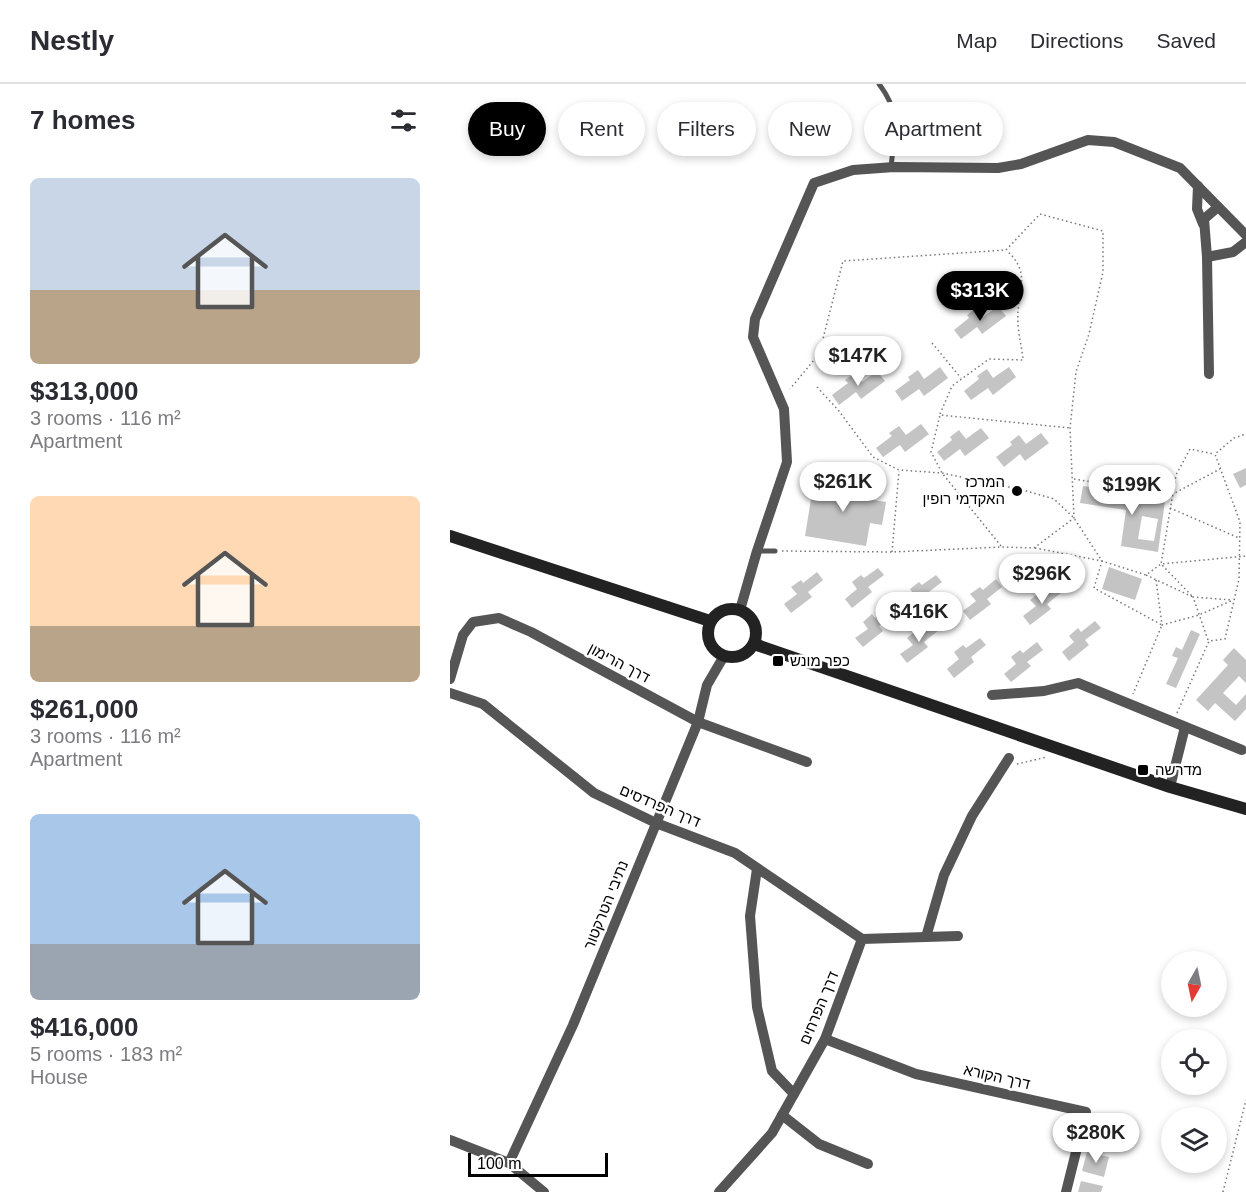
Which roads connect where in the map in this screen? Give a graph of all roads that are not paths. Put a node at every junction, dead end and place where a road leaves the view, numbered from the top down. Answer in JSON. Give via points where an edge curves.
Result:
{"nodes":[{"id":1,"x":879,"y":84,"type":"edge"},
{"id":2,"x":891,"y":168,"type":"junction"},
{"id":3,"x":1198,"y":186,"type":"junction"},
{"id":4,"x":1218,"y":207,"type":"junction"},
{"id":5,"x":1203,"y":224,"type":"junction"},
{"id":6,"x":1246,"y":235,"type":"edge"},
{"id":7,"x":1246,"y":242,"type":"edge"},
{"id":8,"x":1207,"y":257,"type":"junction"},
{"id":9,"x":1209,"y":374,"type":"dead end"},
{"id":10,"x":450,"y":536,"type":"edge"},
{"id":11,"x":757,"y":551,"type":"junction"},
{"id":12,"x":775,"y":551,"type":"road end"},
{"id":13,"x":741,"y":610,"type":"junction"},
{"id":14,"x":710,"y":621,"type":"junction"},
{"id":15,"x":754,"y":644,"type":"junction"},
{"id":16,"x":724,"y":656,"type":"junction"},
{"id":17,"x":450,"y":678,"type":"edge"},
{"id":18,"x":450,"y":693,"type":"edge"},
{"id":19,"x":992,"y":695,"type":"dead end"},
{"id":20,"x":698,"y":723,"type":"junction"},
{"id":21,"x":1185,"y":727,"type":"junction"},
{"id":22,"x":1242,"y":750,"type":"dead end"},
{"id":23,"x":1009,"y":758,"type":"dead end"},
{"id":24,"x":807,"y":762,"type":"dead end"},
{"id":25,"x":1170,"y":787,"type":"junction"},
{"id":26,"x":1246,"y":808,"type":"edge"},
{"id":27,"x":656,"y":823,"type":"junction"},
{"id":28,"x":758,"y":869,"type":"junction"},
{"id":29,"x":958,"y":936,"type":"dead end"},
{"id":30,"x":926,"y":937,"type":"junction"},
{"id":31,"x":862,"y":939,"type":"junction"},
{"id":32,"x":825,"y":1039,"type":"junction"},
{"id":33,"x":794,"y":1094,"type":"junction"},
{"id":34,"x":782,"y":1115,"type":"junction"},
{"id":35,"x":450,"y":1140,"type":"edge"},
{"id":36,"x":509,"y":1163,"type":"junction"},
{"id":37,"x":868,"y":1164,"type":"dead end"},
{"id":38,"x":544,"y":1192,"type":"edge"},
{"id":39,"x":719,"y":1192,"type":"edge"},
{"id":40,"x":1066,"y":1192,"type":"edge"}],
"edges":[{"from":1,"to":2,"type":"lane","via":[[891,100],[896,122]]},
{"from":2,"to":3,"type":"street","via":[[998,168],[1021,164],[1088,140],[1114,142],[1180,168]]},
{"from":2,"to":11,"type":"street","via":[[853,170],[814,183],[755,319],[753,337],[784,409],[787,462]]},
{"from":3,"to":4,"type":"street"},
{"from":3,"to":5,"type":"street","via":[[1197,209]]},
{"from":4,"to":5,"type":"street","via":[[1206,216]]},
{"from":4,"to":6,"type":"street"},
{"from":5,"to":8,"type":"street"},
{"from":7,"to":8,"type":"street","via":[[1233,252]]},
{"from":8,"to":9,"type":"street"},
{"from":10,"to":14,"type":"main road"},
{"from":11,"to":12,"type":"lane"},
{"from":11,"to":13,"type":"street"},
{"from":13,"to":14,"type":"main road","via":[[720,611]]},
{"from":13,"to":15,"type":"main road","via":[[756,628]]},
{"from":14,"to":16,"type":"main road","via":[[709,642]]},
{"from":15,"to":16,"type":"main road","via":[[744,654]]},
{"from":15,"to":25,"type":"main road"},
{"from":16,"to":20,"type":"street","name":"נתיבי הטרקטור","via":[[707,685]]},
{"from":17,"to":20,"type":"street","name":"דרך הרימון","via":[[463,635],[473,622],[499,618]]},
{"from":18,"to":27,"type":"street","name":"דרך הפרדסים","via":[[483,704],[594,793]]},
{"from":19,"to":21,"type":"street","via":[[1044,691],[1078,683]]},
{"from":20,"to":24,"type":"street","name":"דרך הרימון"},
{"from":20,"to":27,"type":"street","name":"נתיבי הטרקטור"},
{"from":21,"to":22,"type":"street"},
{"from":21,"to":25,"type":"street"},
{"from":23,"to":30,"type":"street","via":[[972,816],[944,875]]},
{"from":25,"to":26,"type":"main road"},
{"from":27,"to":28,"type":"street","name":"דרך הפרדסים","via":[[735,853]]},
{"from":27,"to":36,"type":"street","name":"נתיבי הטרקטור","via":[[573,1025]]},
{"from":28,"to":31,"type":"street","name":"דרך הפרדסים"},
{"from":28,"to":33,"type":"street","via":[[750,916],[757,1007],[772,1071]]},
{"from":29,"to":30,"type":"street"},
{"from":30,"to":31,"type":"street"},
{"from":31,"to":32,"type":"street","name":"דרך הפרחים"},
{"from":32,"to":33,"type":"street","name":"דרך הפרחים"},
{"from":32,"to":40,"type":"street","name":"דרך הקורא","via":[[916,1074],[1086,1112]]},
{"from":33,"to":34,"type":"street","name":"דרך הפרחים"},
{"from":34,"to":37,"type":"street","via":[[819,1144]]},
{"from":34,"to":39,"type":"street","name":"דרך הפרחים","via":[[772,1133]]},
{"from":35,"to":36,"type":"street"},
{"from":36,"to":38,"type":"street"}]}
